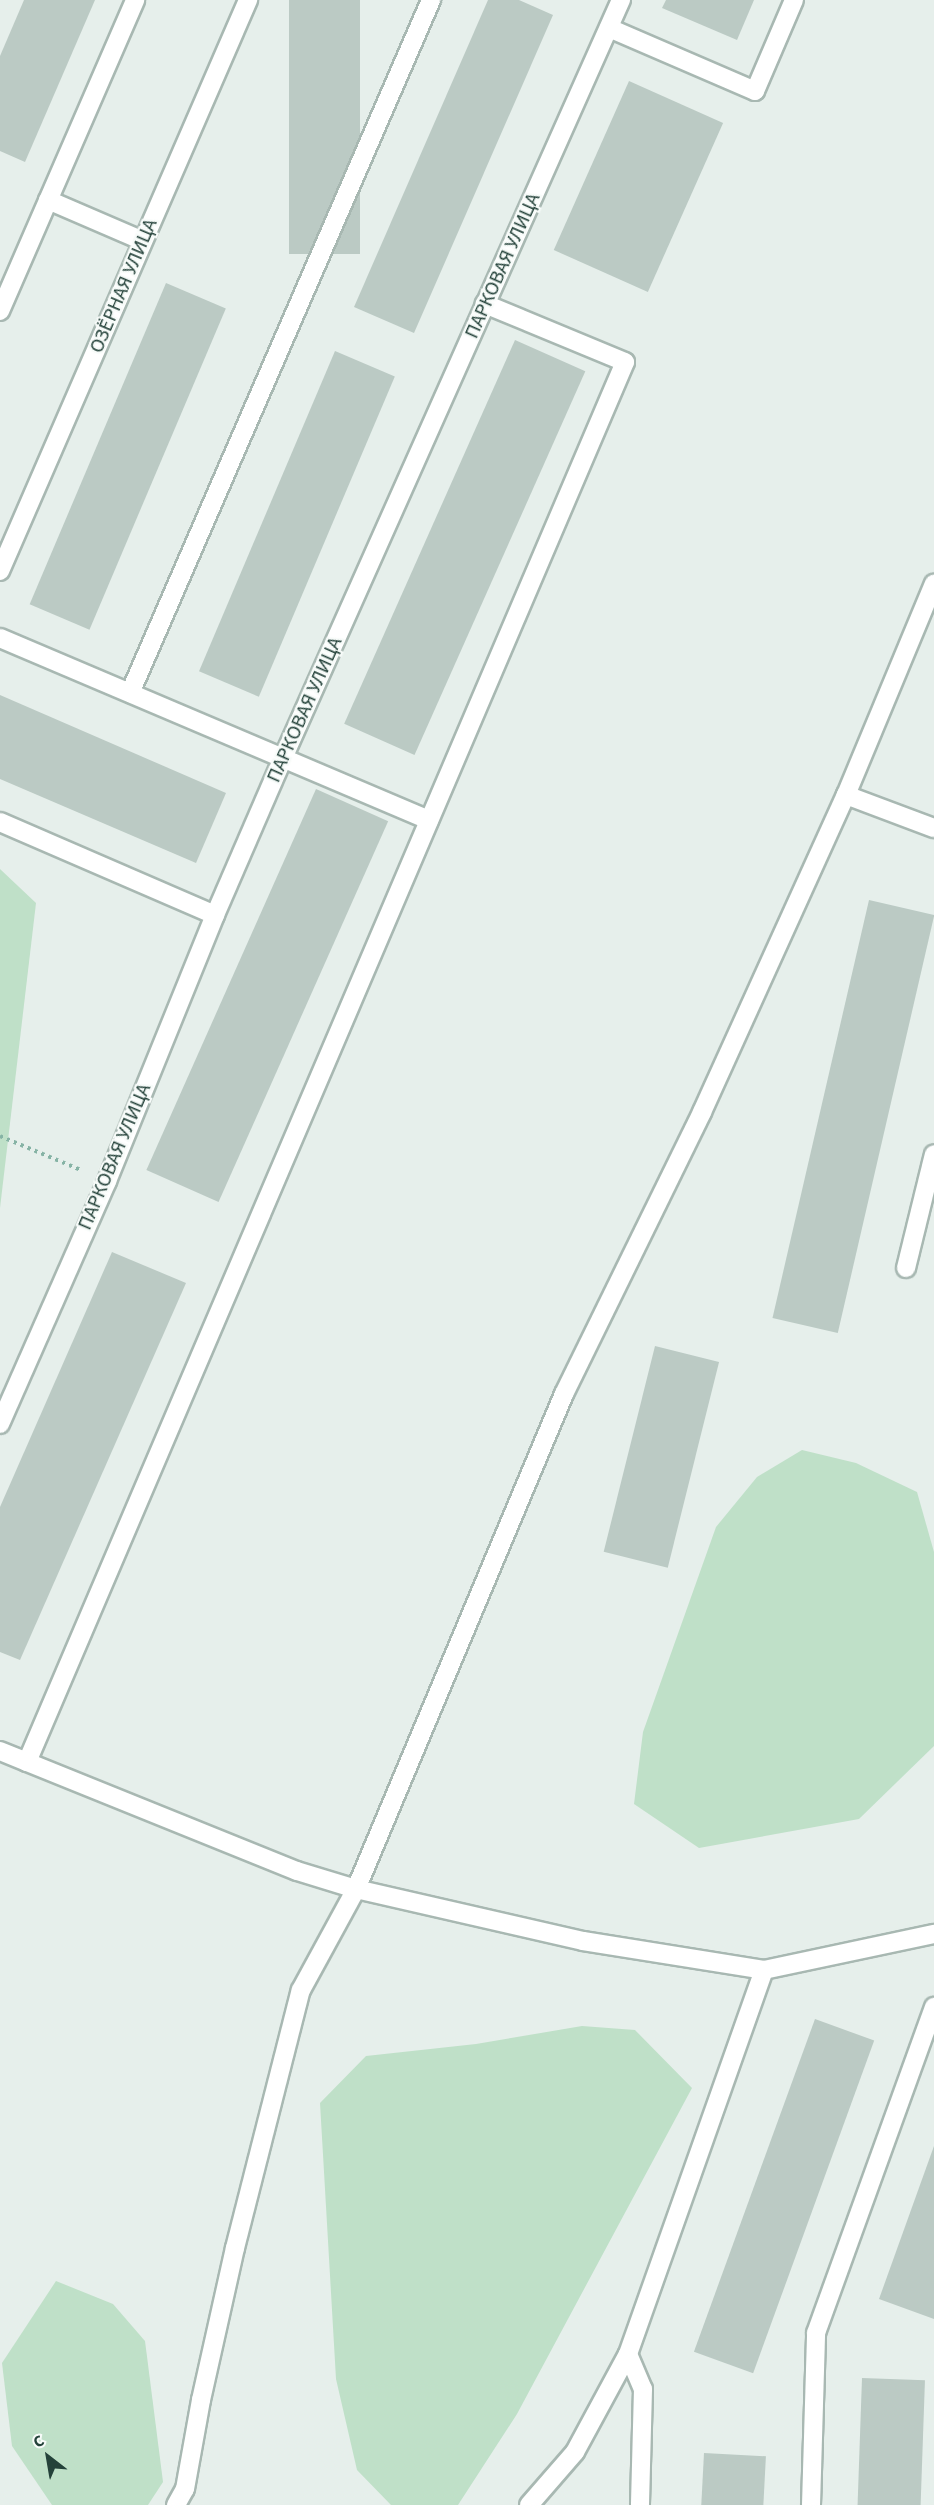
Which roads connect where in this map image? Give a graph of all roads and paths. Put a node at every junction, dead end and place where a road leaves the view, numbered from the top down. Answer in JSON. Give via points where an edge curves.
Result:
{"nodes":[{"id":1,"x":135,"y":0,"type":"edge"},
{"id":2,"x":248,"y":0,"type":"edge"},
{"id":3,"x":431,"y":0,"type":"edge"},
{"id":4,"x":621,"y":0,"type":"edge"},
{"id":5,"x":794,"y":0,"type":"edge"},
{"id":6,"x":609,"y":28,"type":"junction"},
{"id":7,"x":48,"y":200,"type":"junction"},
{"id":8,"x":143,"y":241,"type":"junction"},
{"id":9,"x":485,"y":304,"type":"junction"},
{"id":10,"x":0,"y":311,"type":"edge"},
{"id":11,"x":0,"y":571,"type":"edge"},
{"id":12,"x":934,"y":584,"type":"edge"},
{"id":13,"x":0,"y":638,"type":"edge"},
{"id":14,"x":130,"y":693,"type":"junction"},
{"id":15,"x":283,"y":758,"type":"junction"},
{"id":16,"x":846,"y":795,"type":"junction"},
{"id":17,"x":429,"y":820,"type":"junction"},
{"id":18,"x":0,"y":822,"type":"edge"},
{"id":19,"x":934,"y":828,"type":"edge"},
{"id":20,"x":214,"y":915,"type":"junction"},
{"id":21,"x":0,"y":1136,"type":"edge"},
{"id":22,"x":934,"y":1154,"type":"edge"},
{"id":23,"x":107,"y":1181,"type":"junction"},
{"id":24,"x":906,"y":1268,"type":"dead end"},
{"id":25,"x":0,"y":1424,"type":"edge"},
{"id":26,"x":0,"y":1750,"type":"edge"},
{"id":27,"x":27,"y":1762,"type":"junction"},
{"id":28,"x":356,"y":1889,"type":"junction"},
{"id":29,"x":934,"y":1934,"type":"edge"},
{"id":30,"x":764,"y":1970,"type":"junction"},
{"id":31,"x":934,"y":2007,"type":"edge"},
{"id":32,"x":628,"y":2354,"type":"junction"},
{"id":33,"x":176,"y":2505,"type":"edge"},
{"id":34,"x":529,"y":2505,"type":"edge"},
{"id":35,"x":640,"y":2505,"type":"edge"},
{"id":36,"x":811,"y":2505,"type":"edge"}],
"edges":[{"from":1,"to":7,"type":"street"},
{"from":2,"to":8,"type":"street","name":"ОЗЁРНАЯ УЛИЦА"},
{"from":3,"to":14,"type":"street"},
{"from":4,"to":6,"type":"street","name":"ПАРКОВАЯ УЛИЦА"},
{"from":5,"to":6,"type":"street","via":[[755,91]]},
{"from":6,"to":9,"type":"street","name":"ПАРКОВАЯ УЛИЦА"},
{"from":7,"to":8,"type":"street"},
{"from":7,"to":10,"type":"street"},
{"from":8,"to":11,"type":"street","name":"ОЗЁРНАЯ УЛИЦА"},
{"from":9,"to":15,"type":"street","name":"ПАРКОВАЯ УЛИЦА"},
{"from":9,"to":17,"type":"street","via":[[625,362]]},
{"from":12,"to":16,"type":"street"},
{"from":13,"to":14,"type":"street"},
{"from":14,"to":15,"type":"street"},
{"from":15,"to":17,"type":"street"},
{"from":15,"to":20,"type":"street","name":"ПАРКОВАЯ УЛИЦА"},
{"from":16,"to":19,"type":"street"},
{"from":16,"to":28,"type":"street","via":[[702,1112],[564,1394]]},
{"from":17,"to":27,"type":"street"},
{"from":18,"to":20,"type":"street"},
{"from":20,"to":23,"type":"street","name":"ПАРКОВАЯ УЛИЦА"},
{"from":21,"to":23,"type":"path"},
{"from":22,"to":24,"type":"street"},
{"from":23,"to":25,"type":"street","name":"ПАРКОВАЯ УЛИЦА"},
{"from":26,"to":27,"type":"street"},
{"from":27,"to":28,"type":"street","via":[[297,1871]]},
{"from":28,"to":30,"type":"street","via":[[583,1941]]},
{"from":28,"to":33,"type":"street","via":[[301,1990],[235,2248],[185,2489]]},
{"from":29,"to":30,"type":"street"},
{"from":30,"to":32,"type":"street"},
{"from":31,"to":36,"type":"street","via":[[816,2333]]},
{"from":32,"to":34,"type":"street","via":[[575,2452]]},
{"from":32,"to":35,"type":"street","via":[[643,2389]]}]}
